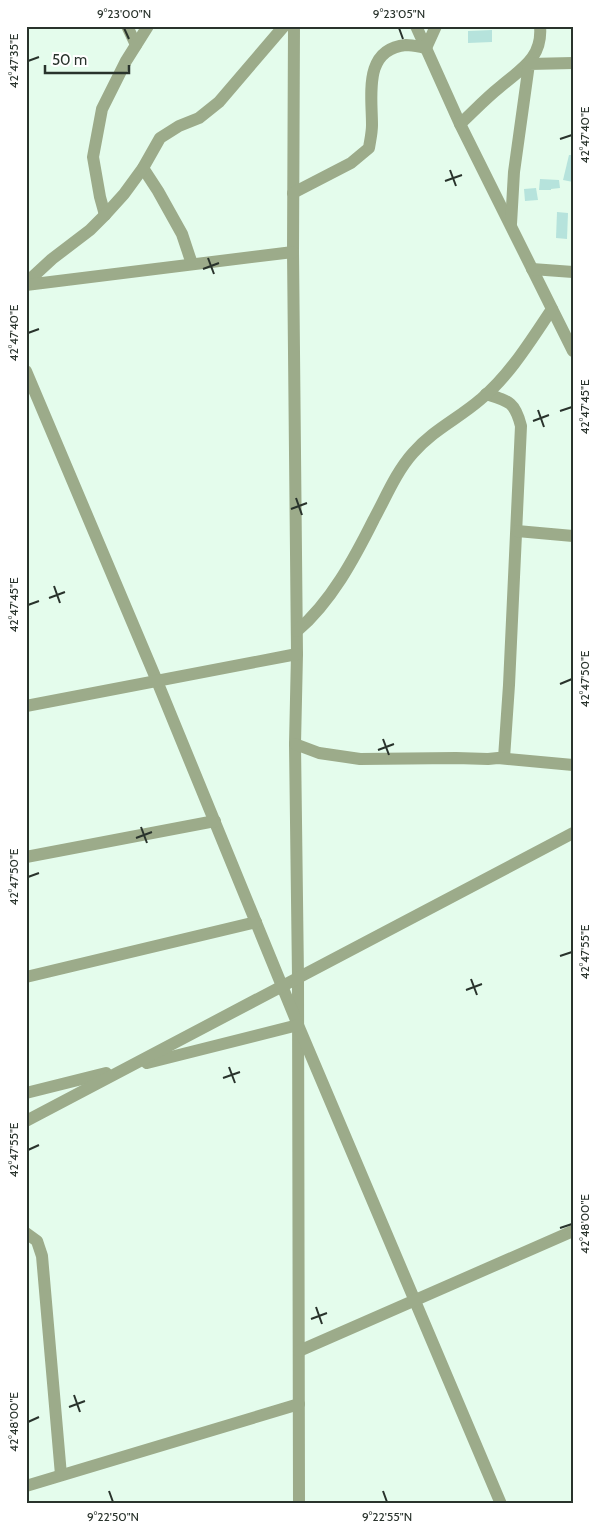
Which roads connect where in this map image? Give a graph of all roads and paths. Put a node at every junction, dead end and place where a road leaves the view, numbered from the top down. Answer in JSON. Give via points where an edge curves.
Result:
{"nodes":[{"id":1,"x":127,"y":26,"type":"edge"},
{"id":2,"x":148,"y":26,"type":"edge"},
{"id":3,"x":284,"y":26,"type":"edge"},
{"id":4,"x":294,"y":26,"type":"edge"},
{"id":5,"x":416,"y":26,"type":"edge"},
{"id":6,"x":436,"y":26,"type":"edge"},
{"id":7,"x":540,"y":26,"type":"edge"},
{"id":8,"x":136,"y":45,"type":"junction"},
{"id":9,"x":426,"y":48,"type":"junction"},
{"id":10,"x":573,"y":63,"type":"edge"},
{"id":11,"x":529,"y":64,"type":"junction"},
{"id":12,"x":460,"y":124,"type":"junction"},
{"id":13,"x":143,"y":168,"type":"junction"},
{"id":14,"x":293,"y":193,"type":"junction"},
{"id":15,"x":105,"y":214,"type":"junction"},
{"id":16,"x":511,"y":227,"type":"junction"},
{"id":17,"x":293,"y":252,"type":"junction"},
{"id":18,"x":192,"y":264,"type":"junction"},
{"id":19,"x":532,"y":270,"type":"junction"},
{"id":20,"x":573,"y":272,"type":"edge"},
{"id":21,"x":26,"y":284,"type":"edge"},
{"id":22,"x":552,"y":310,"type":"junction"},
{"id":23,"x":573,"y":351,"type":"edge"},
{"id":24,"x":26,"y":371,"type":"edge"},
{"id":25,"x":486,"y":394,"type":"junction"},
{"id":26,"x":517,"y":531,"type":"junction"},
{"id":27,"x":573,"y":536,"type":"edge"},
{"id":28,"x":297,"y":631,"type":"junction"},
{"id":29,"x":297,"y":654,"type":"junction"},
{"id":30,"x":157,"y":681,"type":"junction"},
{"id":31,"x":26,"y":706,"type":"edge"},
{"id":32,"x":295,"y":744,"type":"junction"},
{"id":33,"x":504,"y":758,"type":"junction"},
{"id":34,"x":573,"y":765,"type":"edge"},
{"id":35,"x":215,"y":821,"type":"junction"},
{"id":36,"x":573,"y":833,"type":"edge"},
{"id":37,"x":26,"y":856,"type":"edge"},
{"id":38,"x":256,"y":922,"type":"junction"},
{"id":39,"x":26,"y":976,"type":"edge"},
{"id":40,"x":298,"y":976,"type":"junction"},
{"id":41,"x":282,"y":985,"type":"junction"},
{"id":42,"x":298,"y":1025,"type":"junction"},
{"id":43,"x":127,"y":1068,"type":"junction"},
{"id":44,"x":26,"y":1093,"type":"edge"},
{"id":45,"x":26,"y":1121,"type":"edge"},
{"id":46,"x":573,"y":1231,"type":"edge"},
{"id":47,"x":26,"y":1233,"type":"edge"},
{"id":48,"x":414,"y":1299,"type":"junction"},
{"id":49,"x":299,"y":1351,"type":"junction"},
{"id":50,"x":299,"y":1404,"type":"junction"},
{"id":51,"x":62,"y":1475,"type":"junction"},
{"id":52,"x":26,"y":1486,"type":"edge"},
{"id":53,"x":299,"y":1504,"type":"edge"},
{"id":54,"x":501,"y":1504,"type":"edge"}],
"edges":[{"from":1,"to":8,"type":"street"},
{"from":2,"to":8,"type":"street"},
{"from":3,"to":13,"type":"street","via":[[219,102],[199,118],[160,138]]},
{"from":4,"to":14,"type":"street"},
{"from":5,"to":9,"type":"street"},
{"from":6,"to":9,"type":"street"},
{"from":7,"to":11,"type":"street","via":[[542,40]]},
{"from":8,"to":15,"type":"street","via":[[102,109],[93,157]]},
{"from":9,"to":12,"type":"street"},
{"from":9,"to":14,"type":"street","via":[[407,45],[384,54],[373,70],[369,148],[351,163]]},
{"from":10,"to":11,"type":"street"},
{"from":11,"to":12,"type":"street"},
{"from":11,"to":16,"type":"street","via":[[514,172]]},
{"from":12,"to":16,"type":"street"},
{"from":13,"to":15,"type":"street"},
{"from":13,"to":18,"type":"street","via":[[182,234]]},
{"from":14,"to":17,"type":"street"},
{"from":15,"to":21,"type":"street"},
{"from":16,"to":19,"type":"street"},
{"from":17,"to":18,"type":"street"},
{"from":17,"to":28,"type":"street"},
{"from":18,"to":21,"type":"street"},
{"from":19,"to":20,"type":"street"},
{"from":19,"to":22,"type":"street"},
{"from":22,"to":23,"type":"street"},
{"from":22,"to":25,"type":"street","via":[[509,371]]},
{"from":24,"to":30,"type":"street"},
{"from":25,"to":26,"type":"street","via":[[506,400],[517,410],[522,426]]},
{"from":25,"to":28,"type":"street","via":[[438,428],[412,454],[393,483],[358,552],[319,609]]},
{"from":26,"to":27,"type":"street"},
{"from":26,"to":33,"type":"street"},
{"from":28,"to":29,"type":"street"},
{"from":29,"to":30,"type":"street"},
{"from":29,"to":32,"type":"street"},
{"from":30,"to":31,"type":"street"},
{"from":30,"to":35,"type":"street"},
{"from":32,"to":33,"type":"street","via":[[319,753],[360,759]]},
{"from":32,"to":40,"type":"street"},
{"from":33,"to":34,"type":"street"},
{"from":35,"to":37,"type":"street"},
{"from":35,"to":38,"type":"street"},
{"from":36,"to":40,"type":"street"},
{"from":38,"to":39,"type":"street"},
{"from":38,"to":41,"type":"street"},
{"from":40,"to":41,"type":"street"},
{"from":40,"to":42,"type":"street"},
{"from":41,"to":42,"type":"street"},
{"from":41,"to":43,"type":"street"},
{"from":42,"to":43,"type":"street"},
{"from":42,"to":48,"type":"street"},
{"from":42,"to":49,"type":"street"},
{"from":43,"to":44,"type":"street"},
{"from":43,"to":45,"type":"street"},
{"from":46,"to":48,"type":"street"},
{"from":47,"to":51,"type":"street","via":[[37,1241],[42,1256]]},
{"from":48,"to":49,"type":"street"},
{"from":48,"to":54,"type":"street"},
{"from":49,"to":50,"type":"street"},
{"from":50,"to":51,"type":"street"},
{"from":50,"to":53,"type":"street"},
{"from":51,"to":52,"type":"street"}]}
